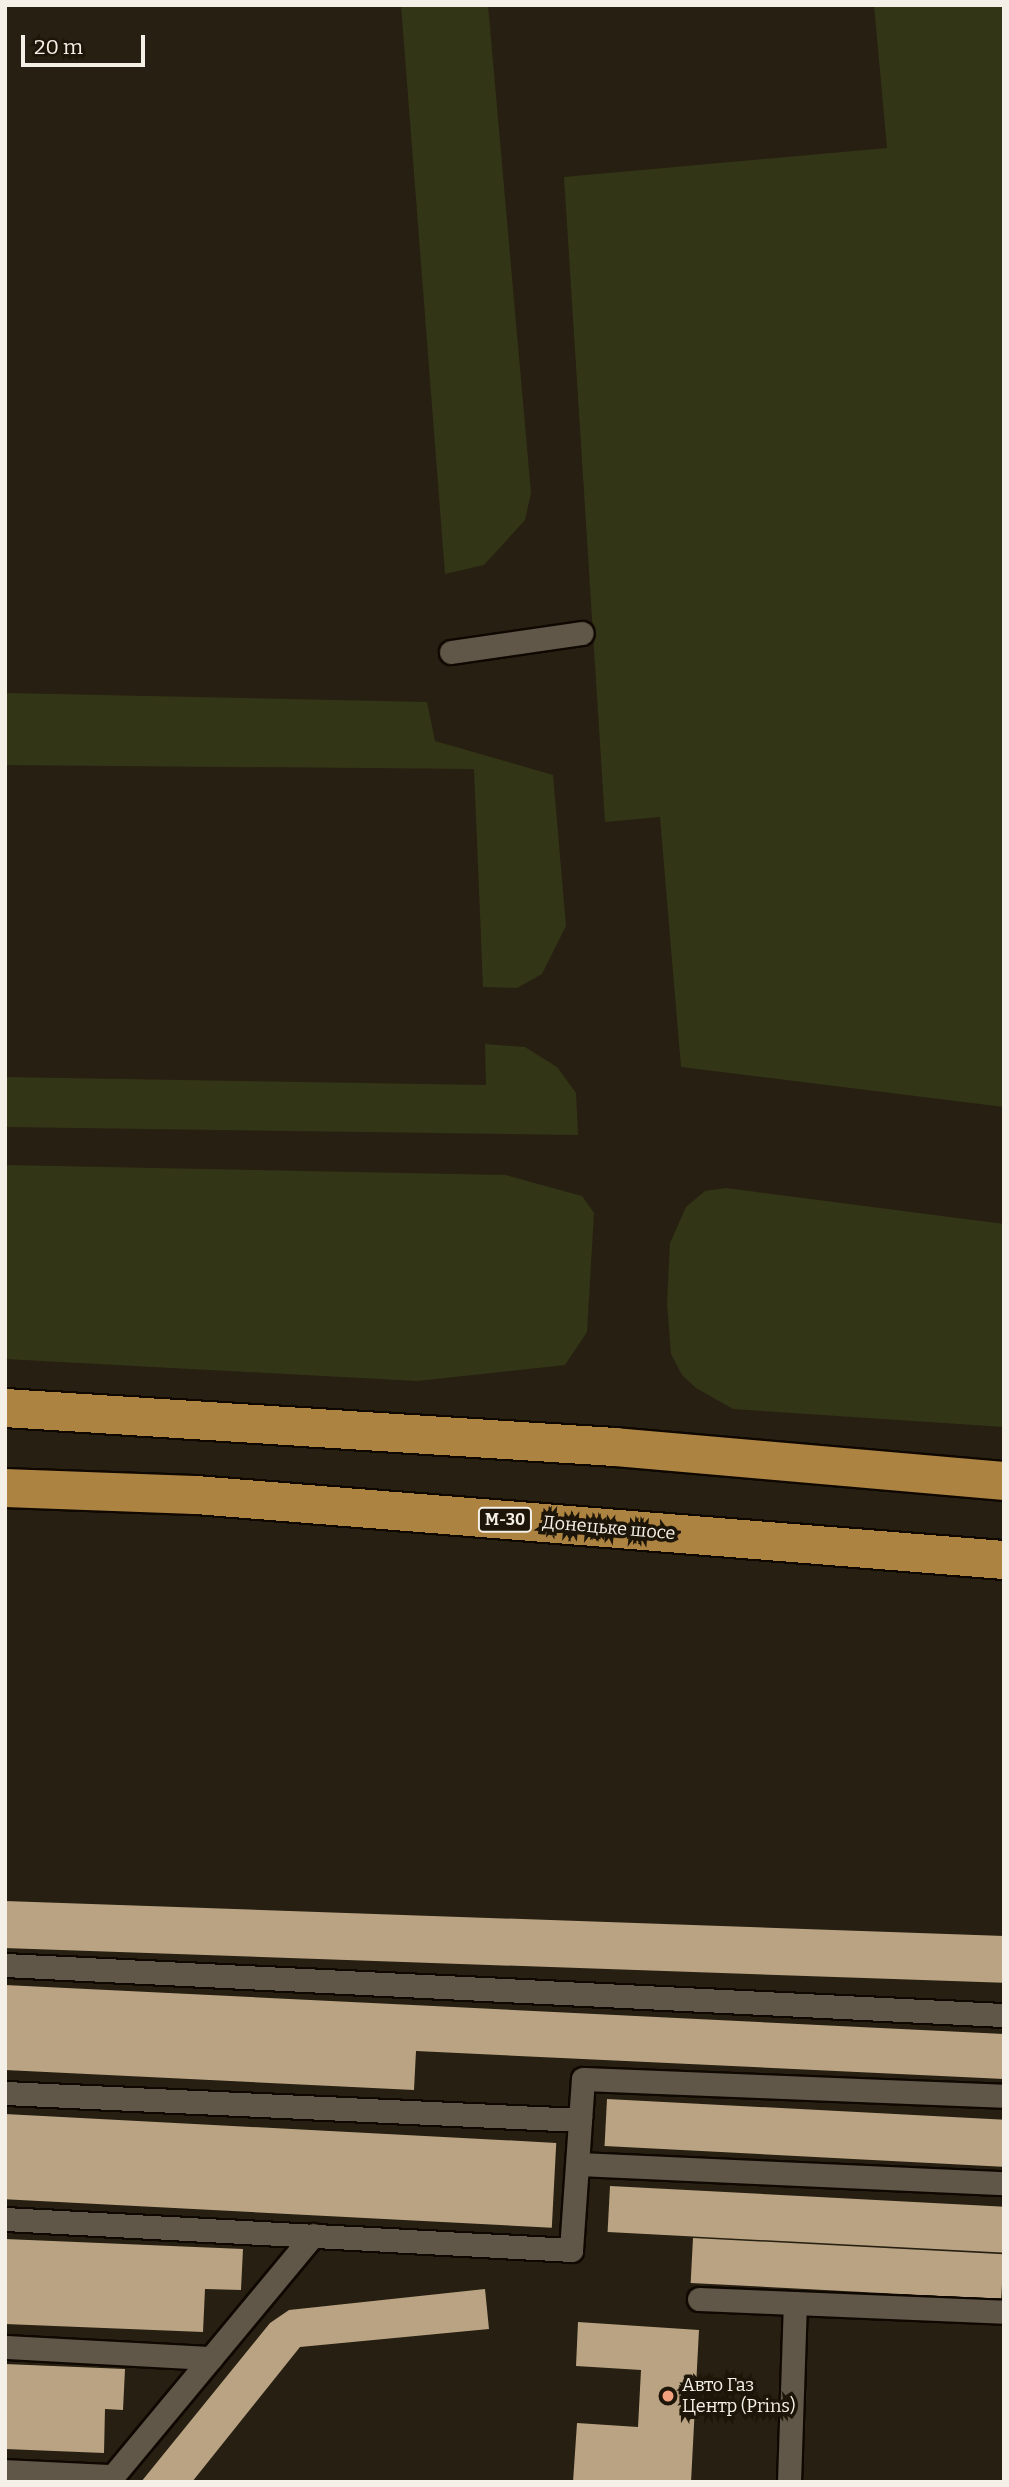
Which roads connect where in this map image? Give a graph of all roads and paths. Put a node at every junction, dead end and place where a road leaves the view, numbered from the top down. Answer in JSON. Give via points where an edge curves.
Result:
{"nodes":[{"id":1,"x":582,"y":632,"type":"dead end"},
{"id":2,"x":451,"y":652,"type":"dead end"},
{"id":3,"x":5,"y":1408,"type":"edge"},
{"id":4,"x":1004,"y":1481,"type":"edge"},
{"id":5,"x":5,"y":1488,"type":"edge"},
{"id":6,"x":1004,"y":1560,"type":"edge"},
{"id":7,"x":5,"y":1965,"type":"edge"},
{"id":8,"x":1004,"y":2015,"type":"edge"},
{"id":9,"x":5,"y":2093,"type":"edge"},
{"id":10,"x":1004,"y":2096,"type":"edge"},
{"id":11,"x":580,"y":2120,"type":"junction"},
{"id":12,"x":579,"y":2164,"type":"junction"},
{"id":13,"x":1004,"y":2183,"type":"edge"},
{"id":14,"x":5,"y":2219,"type":"edge"},
{"id":15,"x":313,"y":2235,"type":"junction"},
{"id":16,"x":699,"y":2299,"type":"dead end"},
{"id":17,"x":795,"y":2303,"type":"junction"},
{"id":18,"x":1004,"y":2312,"type":"edge"},
{"id":19,"x":5,"y":2347,"type":"edge"},
{"id":20,"x":211,"y":2358,"type":"junction"},
{"id":21,"x":5,"y":2471,"type":"edge"},
{"id":22,"x":111,"y":2479,"type":"edge"},
{"id":23,"x":789,"y":2482,"type":"edge"}],
"edges":[{"from":1,"to":2,"type":"lane"},
{"from":3,"to":4,"type":"highway","via":[[614,1447]]},
{"from":5,"to":6,"type":"highway","name":"Донецьке шосе","number":"М-30","via":[[196,1495]]},
{"from":7,"to":8,"type":"lane"},
{"from":9,"to":11,"type":"lane"},
{"from":10,"to":11,"type":"lane","via":[[583,2078]]},
{"from":11,"to":12,"type":"lane"},
{"from":12,"to":13,"type":"lane"},
{"from":12,"to":15,"type":"lane","via":[[571,2250]]},
{"from":14,"to":15,"type":"lane"},
{"from":15,"to":20,"type":"lane"},
{"from":16,"to":17,"type":"lane"},
{"from":17,"to":18,"type":"lane"},
{"from":17,"to":23,"type":"lane"},
{"from":19,"to":20,"type":"lane"},
{"from":20,"to":22,"type":"lane"},
{"from":21,"to":22,"type":"lane"}]}
